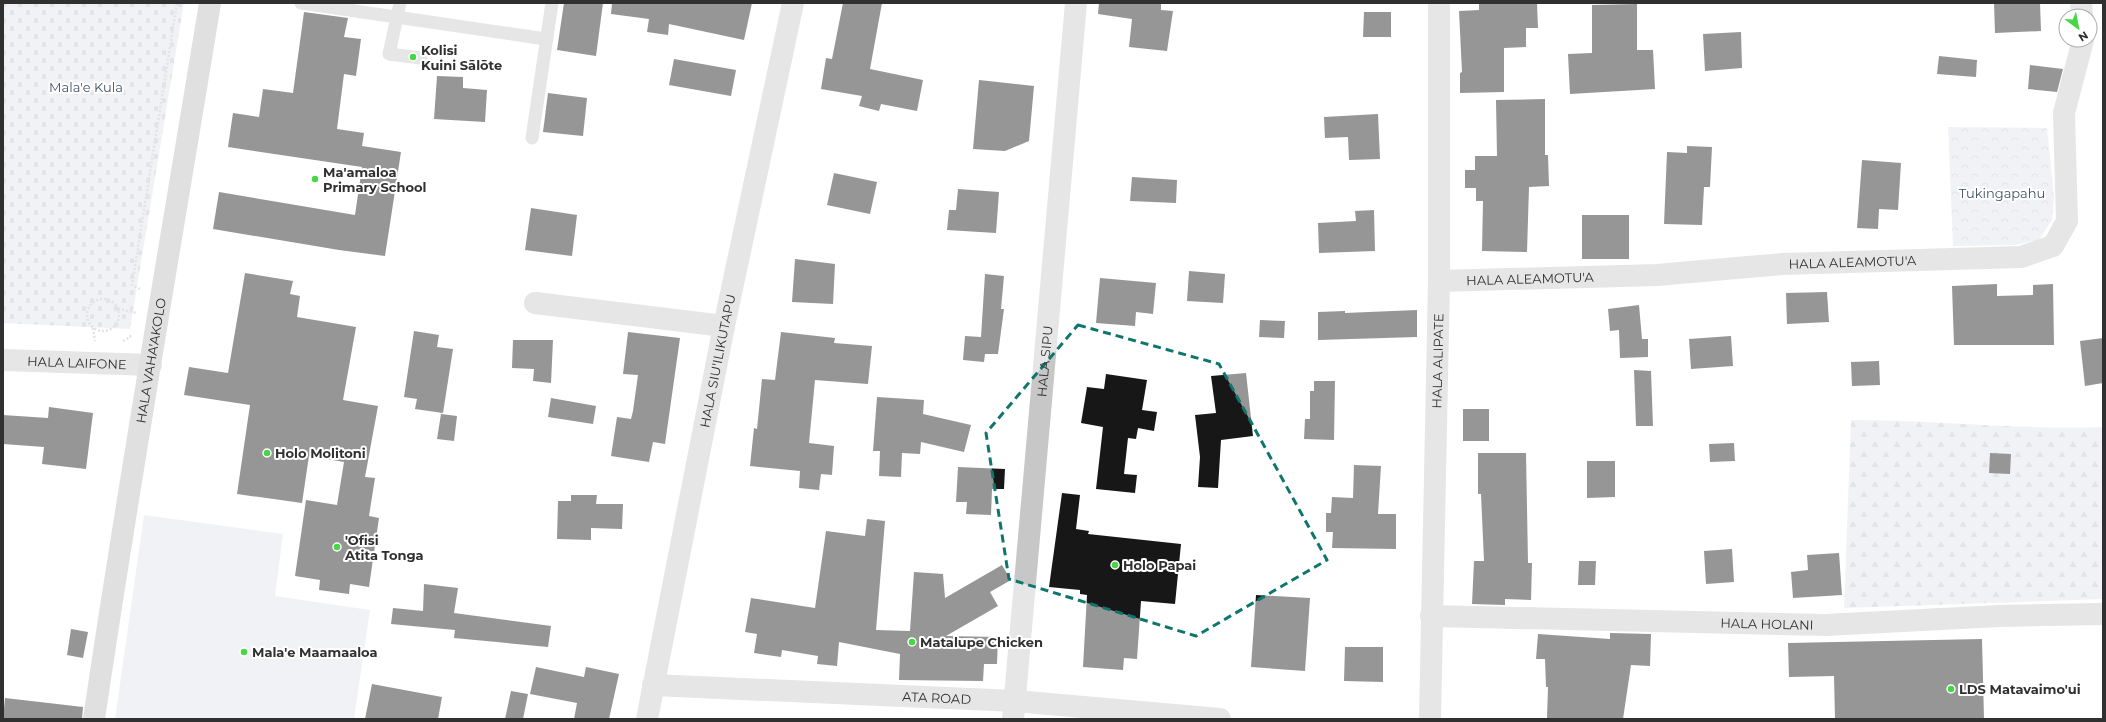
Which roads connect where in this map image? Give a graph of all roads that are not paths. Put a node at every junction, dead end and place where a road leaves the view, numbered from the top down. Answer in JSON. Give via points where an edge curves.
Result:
{"nodes":[{"id":1,"x":210,"y":3,"type":"edge"},
{"id":2,"x":301,"y":3,"type":"edge"},
{"id":3,"x":400,"y":3,"type":"edge"},
{"id":4,"x":552,"y":3,"type":"edge"},
{"id":5,"x":793,"y":3,"type":"edge"},
{"id":6,"x":1076,"y":3,"type":"edge"},
{"id":7,"x":1439,"y":3,"type":"edge"},
{"id":8,"x":397,"y":17,"type":"junction"},
{"id":9,"x":546,"y":39,"type":"junction"},
{"id":10,"x":2081,"y":48,"type":"edge"},
{"id":11,"x":421,"y":58,"type":"dead end"},
{"id":12,"x":532,"y":138,"type":"dead end"},
{"id":13,"x":1439,"y":281,"type":"junction"},
{"id":14,"x":535,"y":303,"type":"dead end"},
{"id":15,"x":724,"y":326,"type":"junction"},
{"id":16,"x":3,"y":360,"type":"edge"},
{"id":17,"x":151,"y":365,"type":"junction"},
{"id":18,"x":2103,"y":614,"type":"edge"},
{"id":19,"x":1431,"y":616,"type":"junction"},
{"id":20,"x":653,"y":685,"type":"junction"},
{"id":21,"x":1014,"y":710,"type":"edge"},
{"id":22,"x":94,"y":719,"type":"edge"},
{"id":23,"x":646,"y":719,"type":"edge"},
{"id":24,"x":1220,"y":719,"type":"edge"},
{"id":25,"x":1430,"y":719,"type":"edge"}],
"edges":[{"from":1,"to":17,"type":"main road","name":"HALA VAHA'AKOLO"},
{"from":2,"to":8,"type":"lane"},
{"from":3,"to":8,"type":"lane"},
{"from":4,"to":9,"type":"lane"},
{"from":5,"to":15,"type":"street","name":"HALA SIU'ILIKUTAPU"},
{"from":6,"to":21,"type":"street","name":"HALA SIPU"},
{"from":7,"to":13,"type":"street","name":"HALA ALIPATE"},
{"from":8,"to":9,"type":"lane"},
{"from":8,"to":11,"type":"lane","via":[[389,54]]},
{"from":9,"to":12,"type":"lane"},
{"from":10,"to":13,"type":"street","name":"HALA ALEAMOTU'A","via":[[2064,113],[2067,221],[2053,246],[2021,257],[1782,264],[1657,275]]},
{"from":13,"to":19,"type":"street","name":"HALA ALIPATE"},
{"from":14,"to":15,"type":"street"},
{"from":15,"to":20,"type":"street","name":"HALA SIU'ILIKUTAPU"},
{"from":16,"to":17,"type":"street","name":"HALA LAIFONE"},
{"from":17,"to":22,"type":"main road","name":"HALA VAHA'AKOLO","via":[[125,513]]},
{"from":18,"to":19,"type":"street","name":"HALA HOLANI","via":[[1999,616],[1826,625]]},
{"from":19,"to":25,"type":"street","name":"HALA ALIPATE"},
{"from":20,"to":21,"type":"street","name":"ATA ROAD"},
{"from":20,"to":23,"type":"street","name":"HALA SIU'ILIKUTAPU"},
{"from":21,"to":24,"type":"street","name":"ATA ROAD"}]}
